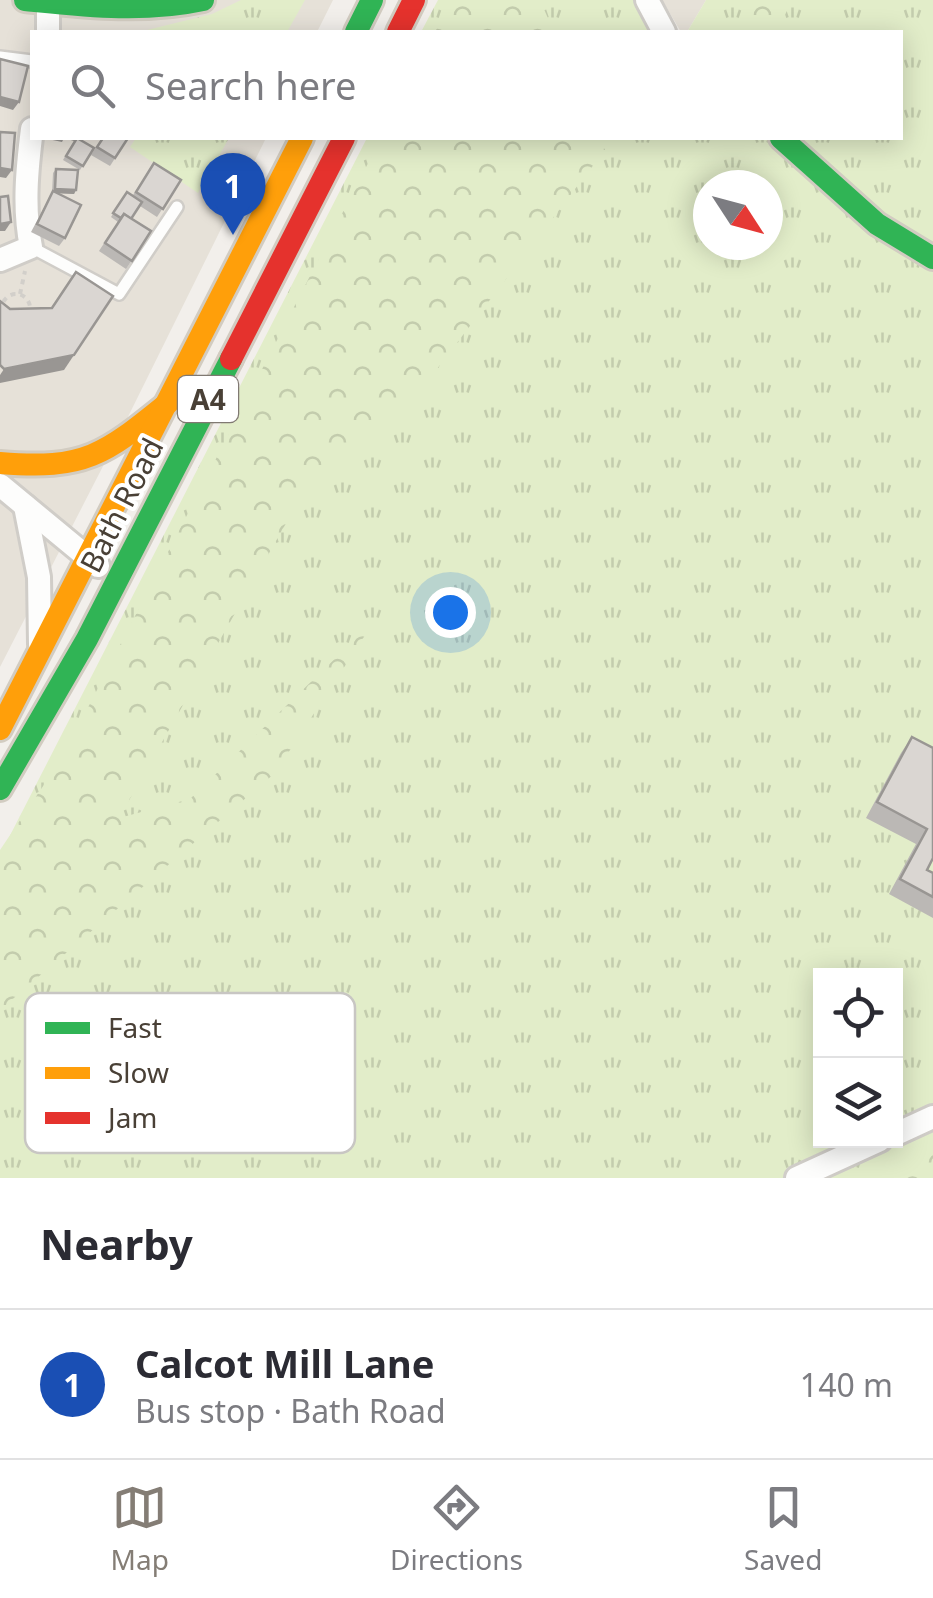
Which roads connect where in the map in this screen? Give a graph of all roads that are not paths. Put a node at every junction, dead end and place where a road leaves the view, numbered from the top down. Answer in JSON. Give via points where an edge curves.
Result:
{"nodes":[{"id":1,"x":204,"y":0,"type":"edge"},
{"id":2,"x":372,"y":0,"type":"edge"},
{"id":3,"x":414,"y":0,"type":"edge"},
{"id":4,"x":647,"y":0,"type":"edge"},
{"id":5,"x":37,"y":1,"type":"edge"},
{"id":6,"x":47,"y":30,"type":"edge"},
{"id":7,"x":357,"y":30,"type":"edge"},
{"id":8,"x":399,"y":30,"type":"edge"},
{"id":9,"x":663,"y":30,"type":"edge"},
{"id":10,"x":0,"y":56,"type":"edge"},
{"id":11,"x":30,"y":62,"type":"edge"},
{"id":12,"x":31,"y":140,"type":"edge"},
{"id":13,"x":301,"y":140,"type":"edge"},
{"id":14,"x":343,"y":140,"type":"edge"},
{"id":15,"x":783,"y":140,"type":"edge"},
{"id":16,"x":177,"y":206,"type":"dead end"},
{"id":17,"x":31,"y":248,"type":"junction"},
{"id":18,"x":933,"y":258,"type":"edge"},
{"id":19,"x":0,"y":260,"type":"edge"},
{"id":20,"x":169,"y":402,"type":"junction"},
{"id":21,"x":0,"y":463,"type":"edge"},
{"id":22,"x":0,"y":485,"type":"edge"},
{"id":23,"x":25,"y":506,"type":"junction"},
{"id":24,"x":88,"y":558,"type":"junction"},
{"id":25,"x":117,"y":580,"type":"junction"},
{"id":26,"x":40,"y":653,"type":"junction"},
{"id":27,"x":0,"y":729,"type":"edge"},
{"id":28,"x":0,"y":789,"type":"edge"},
{"id":29,"x":933,"y":1117,"type":"edge"},
{"id":30,"x":903,"y":1131,"type":"edge"},
{"id":31,"x":863,"y":1148,"type":"edge"},
{"id":32,"x":797,"y":1178,"type":"edge"}],
"edges":[{"from":1,"to":5,"type":"main road","via":[[175,8],[114,9]]},
{"from":2,"to":7,"type":"main road"},
{"from":3,"to":8,"type":"main road"},
{"from":4,"to":9,"type":"street"},
{"from":5,"to":6,"type":"street"},
{"from":10,"to":11,"type":"lane"},
{"from":12,"to":17,"type":"street"},
{"from":13,"to":20,"type":"main road","name":"Bath Road","number":"A4"},
{"from":14,"to":25,"type":"main road","name":"Bath Road","number":"A4"},
{"from":15,"to":18,"type":"main road","via":[[878,224]]},
{"from":16,"to":17,"type":"lane","via":[[119,294]]},
{"from":17,"to":19,"type":"street"},
{"from":20,"to":21,"type":"main road","via":[[88,460],[52,467]]},
{"from":20,"to":24,"type":"main road","name":"Bath Road","number":"A4"},
{"from":22,"to":23,"type":"street"},
{"from":23,"to":24,"type":"street"},
{"from":23,"to":26,"type":"street","via":[[39,577]]},
{"from":24,"to":25,"type":"street"},
{"from":24,"to":26,"type":"main road","name":"Bath Road","number":"A4"},
{"from":25,"to":28,"type":"main road","name":"Bath Road","number":"A4"},
{"from":26,"to":27,"type":"main road","name":"Bath Road","number":"A4"},
{"from":29,"to":30,"type":"street"},
{"from":31,"to":32,"type":"street"}]}
